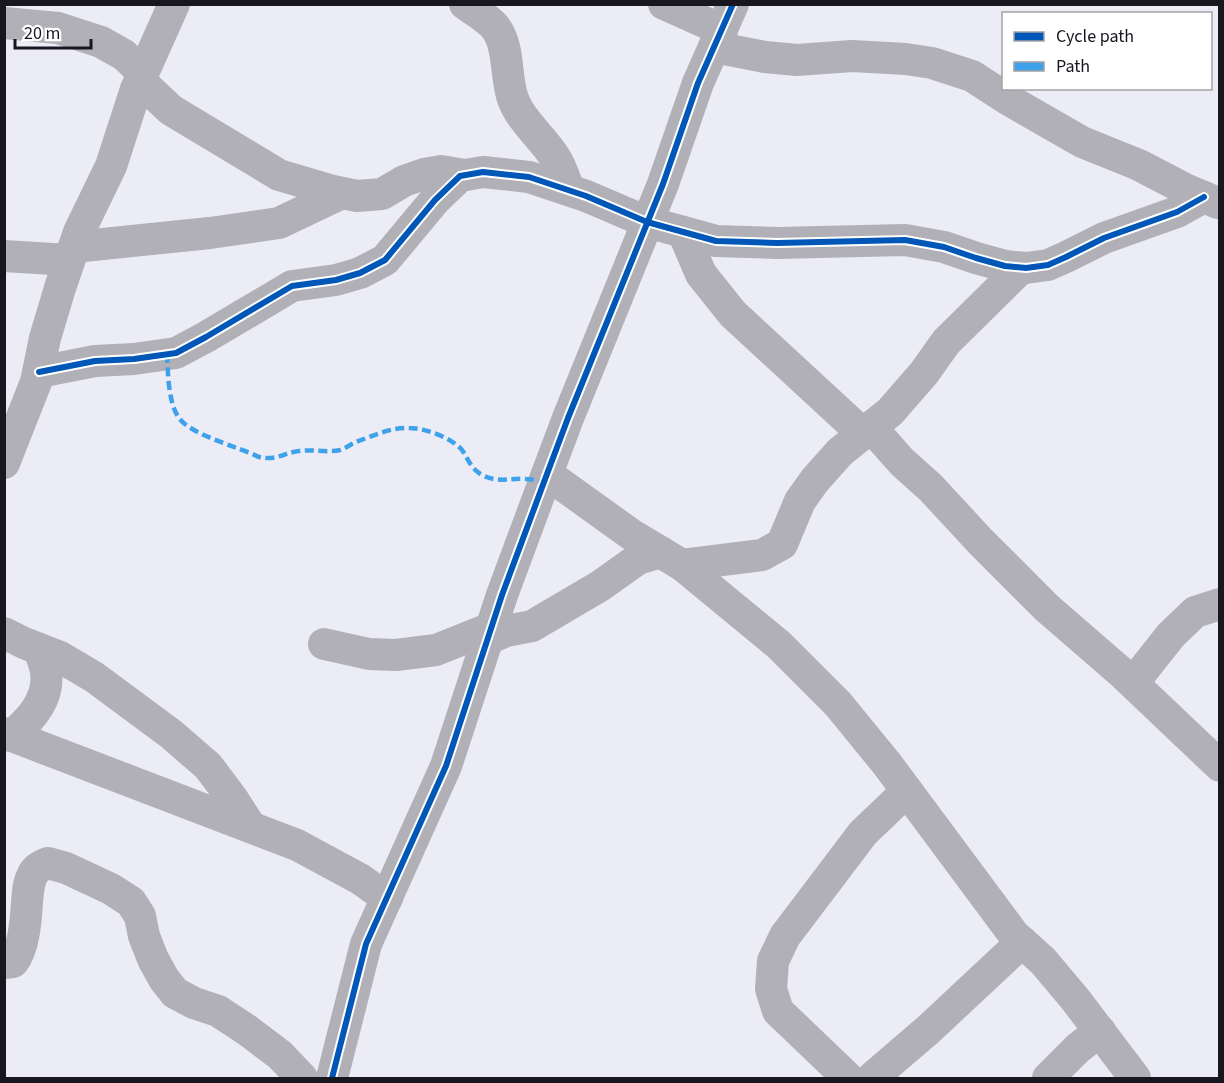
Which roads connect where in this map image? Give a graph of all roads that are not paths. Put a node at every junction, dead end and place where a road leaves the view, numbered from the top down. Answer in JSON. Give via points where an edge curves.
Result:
{"nodes":[{"id":1,"x":174,"y":4,"type":"edge"},
{"id":2,"x":465,"y":4,"type":"edge"},
{"id":3,"x":664,"y":4,"type":"edge"},
{"id":4,"x":4,"y":23,"type":"edge"},
{"id":5,"x":723,"y":27,"type":"edge"},
{"id":6,"x":142,"y":77,"type":"junction"},
{"id":7,"x":465,"y":175,"type":"junction"},
{"id":8,"x":569,"y":190,"type":"junction"},
{"id":9,"x":342,"y":193,"type":"junction"},
{"id":10,"x":1212,"y":200,"type":"edge"},
{"id":11,"x":647,"y":222,"type":"junction"},
{"id":12,"x":683,"y":232,"type":"junction"},
{"id":13,"x":72,"y":254,"type":"junction"},
{"id":14,"x":4,"y":256,"type":"edge"},
{"id":15,"x":1021,"y":268,"type":"junction"},
{"id":16,"x":39,"y":372,"type":"junction"},
{"id":17,"x":867,"y":431,"type":"junction"},
{"id":18,"x":4,"y":463,"type":"edge"},
{"id":19,"x":548,"y":474,"type":"junction"},
{"id":20,"x":746,"y":557,"type":"junction"},
{"id":21,"x":671,"y":559,"type":"junction"},
{"id":22,"x":1220,"y":603,"type":"edge"},
{"id":23,"x":742,"y":615,"type":"junction"},
{"id":24,"x":4,"y":633,"type":"edge"},
{"id":25,"x":490,"y":634,"type":"junction"},
{"id":26,"x":324,"y":644,"type":"dead end"},
{"id":27,"x":39,"y":649,"type":"junction"},
{"id":28,"x":1133,"y":683,"type":"junction"},
{"id":29,"x":8,"y":734,"type":"edge"},
{"id":30,"x":1220,"y":766,"type":"edge"},
{"id":31,"x":907,"y":791,"type":"junction"},
{"id":32,"x":250,"y":826,"type":"junction"},
{"id":33,"x":387,"y":898,"type":"junction"},
{"id":34,"x":1022,"y":942,"type":"junction"},
{"id":35,"x":4,"y":963,"type":"edge"},
{"id":36,"x":1100,"y":1031,"type":"junction"},
{"id":37,"x":302,"y":1078,"type":"edge"},
{"id":38,"x":332,"y":1078,"type":"edge"},
{"id":39,"x":848,"y":1078,"type":"edge"},
{"id":40,"x":872,"y":1078,"type":"edge"},
{"id":41,"x":1048,"y":1078,"type":"edge"},
{"id":42,"x":1136,"y":1078,"type":"edge"}],
"edges":[{"from":1,"to":6,"type":"street"},
{"from":2,"to":8,"type":"street","via":[[495,27],[503,40],[514,101],[554,156]]},
{"from":3,"to":5,"type":"street"},
{"from":4,"to":6,"type":"street","via":[[58,28],[101,42],[124,55]]},
{"from":5,"to":10,"type":"street","via":[[765,57],[906,59],[972,75],[1082,142]]},
{"from":5,"to":11,"type":"street"},
{"from":6,"to":9,"type":"street","via":[[171,110],[279,175]]},
{"from":6,"to":13,"type":"street","via":[[111,166]]},
{"from":7,"to":8,"type":"street","via":[[483,172],[529,177]]},
{"from":7,"to":9,"type":"street","via":[[441,171],[404,181],[382,194]]},
{"from":7,"to":16,"type":"street","via":[[435,201],[385,260],[360,273],[292,286],[176,353],[94,361]]},
{"from":8,"to":11,"type":"street"},
{"from":9,"to":13,"type":"street","via":[[279,223]]},
{"from":10,"to":15,"type":"street","via":[[1104,238],[1048,265]]},
{"from":11,"to":12,"type":"street"},
{"from":11,"to":19,"type":"street"},
{"from":12,"to":15,"type":"street","via":[[716,241],[905,240]]},
{"from":12,"to":17,"type":"street","via":[[701,274],[733,314]]},
{"from":13,"to":14,"type":"street"},
{"from":13,"to":16,"type":"street","via":[[45,338]]},
{"from":15,"to":17,"type":"street","via":[[946,342],[890,412]]},
{"from":16,"to":18,"type":"street"},
{"from":17,"to":20,"type":"street","via":[[814,480],[800,501],[782,544],[762,555]]},
{"from":17,"to":28,"type":"street","via":[[931,488],[1047,608]]},
{"from":19,"to":21,"type":"street"},
{"from":19,"to":25,"type":"street"},
{"from":20,"to":21,"type":"street"},
{"from":20,"to":23,"type":"street","via":[[736,585]]},
{"from":21,"to":23,"type":"street"},
{"from":21,"to":25,"type":"street","via":[[638,559],[532,626]]},
{"from":22,"to":28,"type":"street","via":[[1195,612],[1171,634]]},
{"from":23,"to":31,"type":"street","via":[[779,645],[838,704]]},
{"from":24,"to":27,"type":"street"},
{"from":25,"to":26,"type":"street","via":[[436,650],[396,655],[369,654]]},
{"from":25,"to":33,"type":"street","via":[[446,766]]},
{"from":27,"to":29,"type":"street","via":[[46,672],[45,693],[24,726]]},
{"from":27,"to":32,"type":"street","via":[[94,677],[171,734],[208,766]]},
{"from":28,"to":30,"type":"street"},
{"from":29,"to":32,"type":"street"},
{"from":31,"to":34,"type":"street"},
{"from":31,"to":39,"type":"street","via":[[863,833],[785,936],[773,960],[771,989],[778,1011]]},
{"from":32,"to":33,"type":"street","via":[[297,845]]},
{"from":33,"to":38,"type":"street","via":[[366,944]]},
{"from":34,"to":36,"type":"street","via":[[1043,961]]},
{"from":34,"to":40,"type":"street"},
{"from":35,"to":37,"type":"street","via":[[16,958],[34,873],[48,863],[66,868],[131,902],[140,916],[153,959],[175,993],[218,1011],[247,1030]]},
{"from":36,"to":41,"type":"street"},
{"from":36,"to":42,"type":"street"}]}
